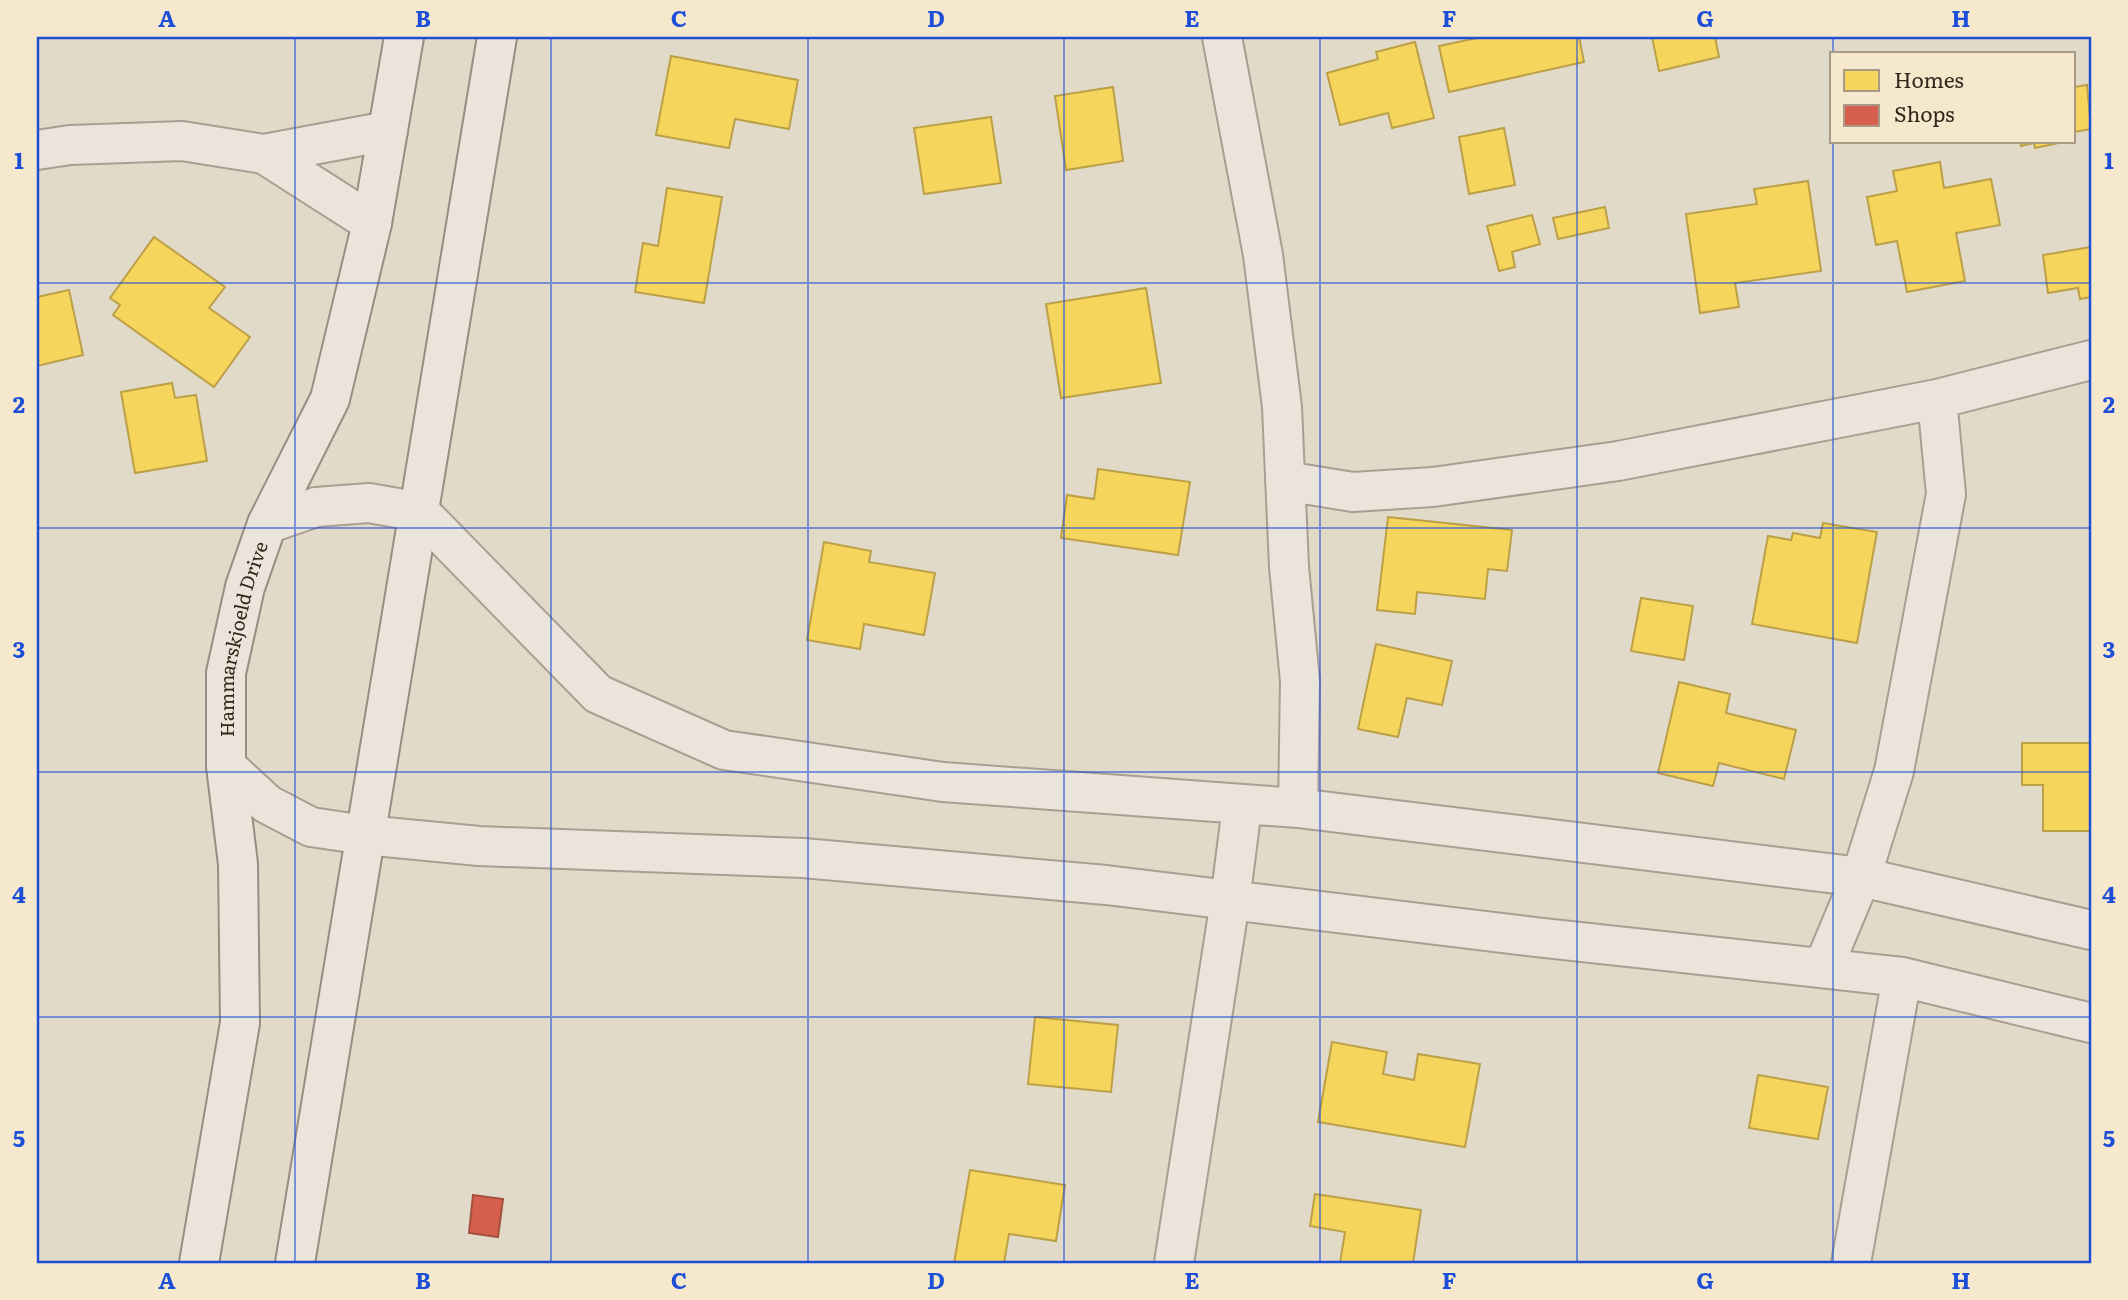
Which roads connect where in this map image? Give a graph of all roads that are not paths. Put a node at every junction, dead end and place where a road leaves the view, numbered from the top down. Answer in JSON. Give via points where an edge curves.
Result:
{"nodes":[{"id":1,"x":404,"y":37,"type":"edge"},
{"id":2,"x":498,"y":37,"type":"edge"},
{"id":3,"x":1222,"y":37,"type":"edge"},
{"id":4,"x":388,"y":131,"type":"junction"},
{"id":5,"x":37,"y":150,"type":"edge"},
{"id":6,"x":264,"y":154,"type":"junction"},
{"id":7,"x":372,"y":223,"type":"junction"},
{"id":8,"x":2091,"y":360,"type":"edge"},
{"id":9,"x":1937,"y":399,"type":"junction"},
{"id":10,"x":1285,"y":481,"type":"junction"},
{"id":11,"x":421,"y":512,"type":"junction"},
{"id":12,"x":267,"y":524,"type":"junction"},
{"id":13,"x":226,"y":765,"type":"junction"},
{"id":14,"x":1241,"y":807,"type":"junction"},
{"id":15,"x":1298,"y":808,"type":"junction"},
{"id":16,"x":365,"y":835,"type":"junction"},
{"id":17,"x":1861,"y":877,"type":"junction"},
{"id":18,"x":1230,"y":901,"type":"junction"},
{"id":19,"x":2091,"y":930,"type":"edge"},
{"id":20,"x":1823,"y":968,"type":"junction"},
{"id":21,"x":1902,"y":976,"type":"junction"},
{"id":22,"x":2091,"y":1023,"type":"edge"},
{"id":23,"x":199,"y":1263,"type":"edge"},
{"id":24,"x":295,"y":1263,"type":"edge"},
{"id":25,"x":1174,"y":1263,"type":"edge"},
{"id":26,"x":1852,"y":1263,"type":"edge"}],
"edges":[{"from":1,"to":4,"type":"street","name":"Hammarskjoeld Drive"},
{"from":2,"to":11,"type":"street"},
{"from":3,"to":10,"type":"street","via":[[1263,255],[1282,407]]},
{"from":4,"to":6,"type":"street"},
{"from":4,"to":7,"type":"street","name":"Hammarskjoeld Drive"},
{"from":5,"to":6,"type":"street","via":[[181,141]]},
{"from":6,"to":7,"type":"street"},
{"from":7,"to":12,"type":"street","name":"Hammarskjoeld Drive","via":[[330,399]]},
{"from":8,"to":9,"type":"street"},
{"from":9,"to":10,"type":"street","via":[[1618,461],[1433,487],[1353,492]]},
{"from":9,"to":17,"type":"street","via":[[1946,495],[1895,771]]},
{"from":10,"to":15,"type":"street","via":[[1300,681]]},
{"from":11,"to":12,"type":"street","via":[[369,503],[316,508]]},
{"from":11,"to":14,"type":"street","via":[[598,694],[724,750],[943,782]]},
{"from":11,"to":16,"type":"street"},
{"from":12,"to":13,"type":"street","name":"Hammarskjoeld Drive","via":[[244,587],[226,673]]},
{"from":13,"to":16,"type":"street","via":[[267,804],[311,827]]},
{"from":13,"to":23,"type":"street","name":"Hammarskjoeld Drive","via":[[237,864],[240,1023]]},
{"from":14,"to":15,"type":"street"},
{"from":14,"to":18,"type":"street"},
{"from":15,"to":17,"type":"street"},
{"from":16,"to":18,"type":"street","via":[[479,846],[803,858]]},
{"from":16,"to":24,"type":"street"},
{"from":17,"to":19,"type":"street"},
{"from":17,"to":20,"type":"street"},
{"from":18,"to":20,"type":"street"},
{"from":18,"to":25,"type":"street"},
{"from":20,"to":21,"type":"street"},
{"from":21,"to":22,"type":"street"},
{"from":21,"to":26,"type":"street"}]}
